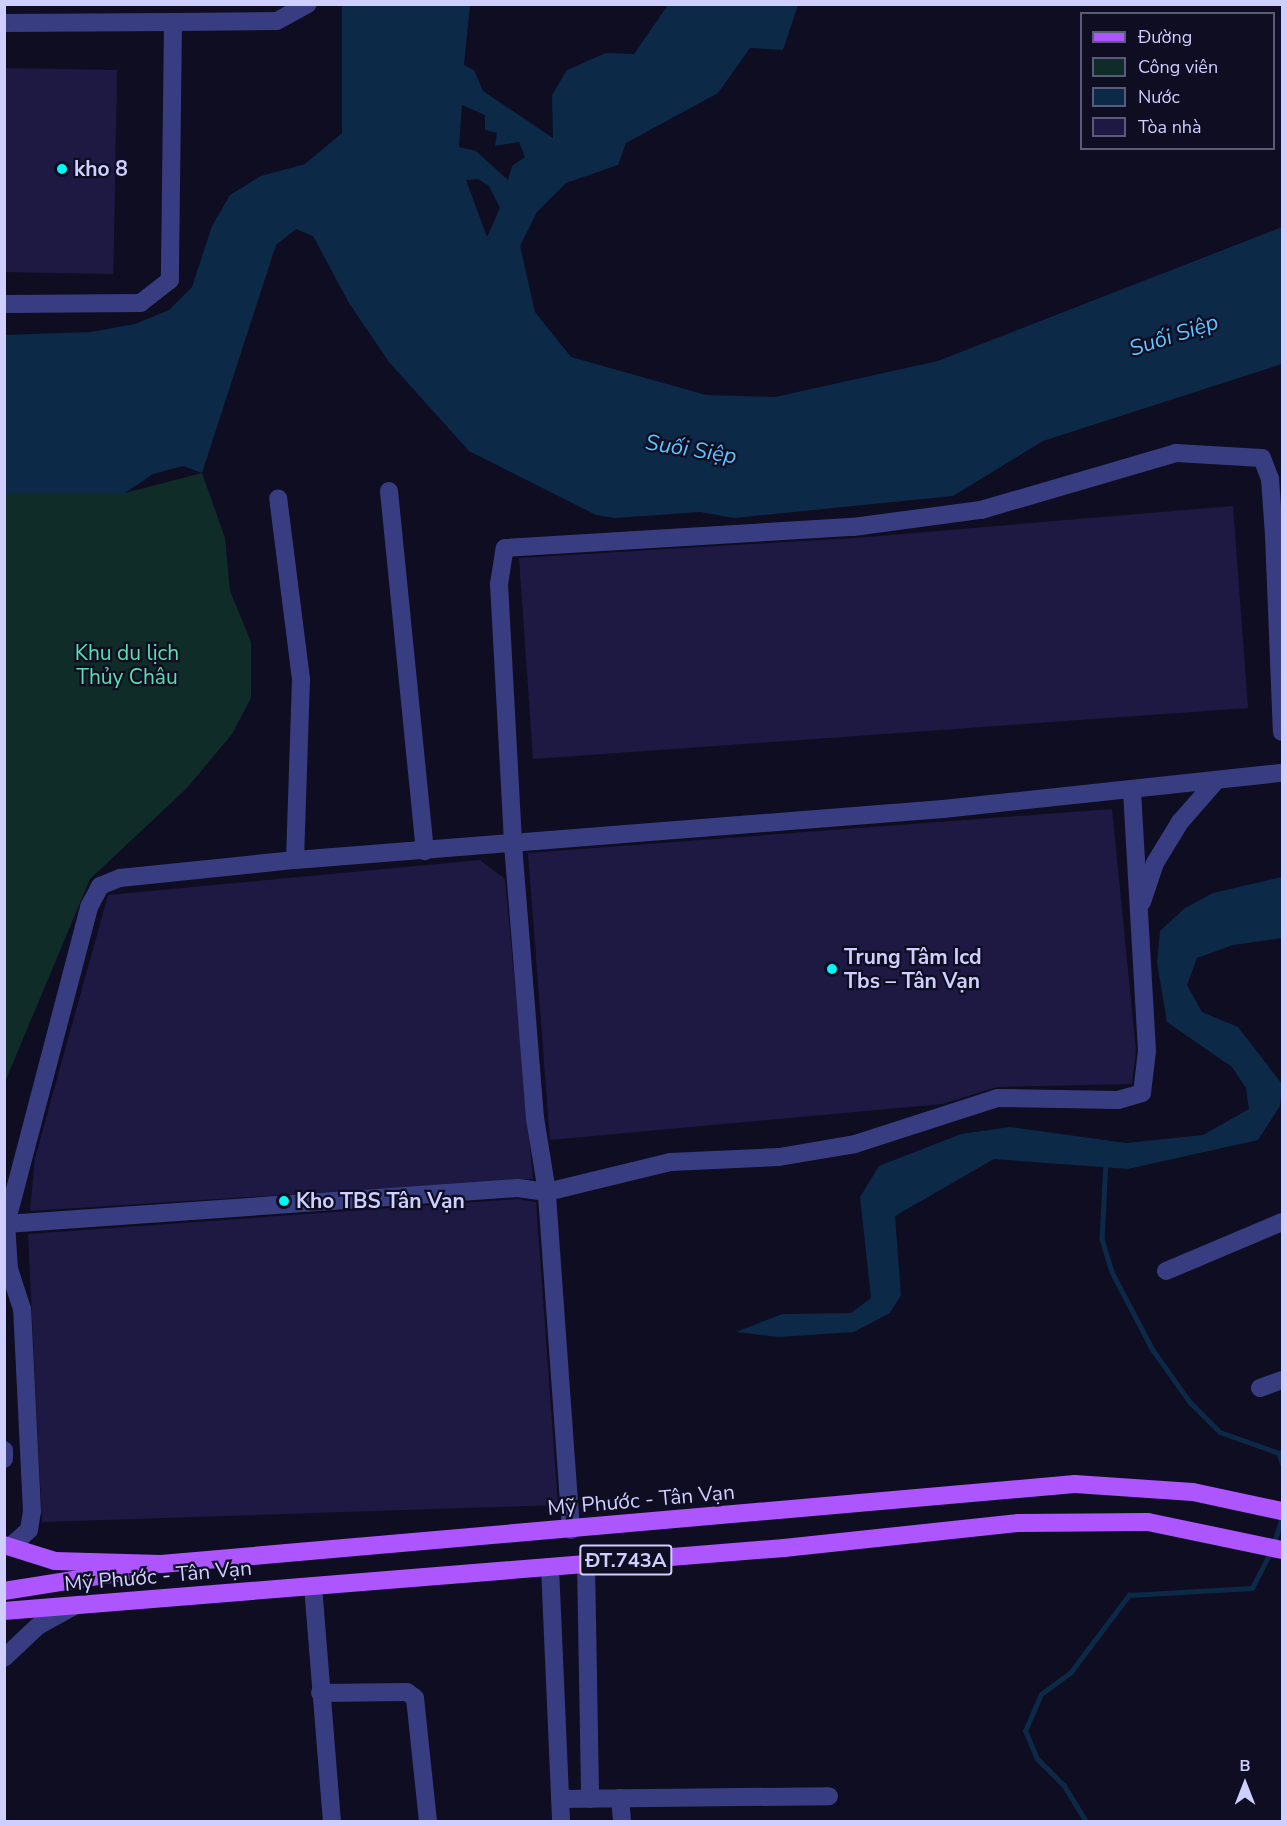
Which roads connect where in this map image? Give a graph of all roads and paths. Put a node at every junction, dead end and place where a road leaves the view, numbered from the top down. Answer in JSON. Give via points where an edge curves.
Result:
{"nodes":[{"id":1,"x":308,"y":4,"type":"edge"},
{"id":2,"x":173,"y":22,"type":"junction"},
{"id":3,"x":4,"y":23,"type":"edge"},
{"id":4,"x":4,"y":304,"type":"edge"},
{"id":5,"x":389,"y":491,"type":"dead end"},
{"id":6,"x":278,"y":498,"type":"dead end"},
{"id":7,"x":1282,"y":732,"type":"edge"},
{"id":8,"x":1282,"y":773,"type":"edge"},
{"id":9,"x":1216,"y":781,"type":"junction"},
{"id":10,"x":1132,"y":792,"type":"junction"},
{"id":11,"x":513,"y":842,"type":"junction"},
{"id":12,"x":424,"y":851,"type":"junction"},
{"id":13,"x":295,"y":860,"type":"junction"},
{"id":14,"x":1139,"y":913,"type":"junction"},
{"id":15,"x":547,"y":1192,"type":"junction"},
{"id":16,"x":1282,"y":1222,"type":"edge"},
{"id":17,"x":6,"y":1224,"type":"junction"},
{"id":18,"x":1166,"y":1270,"type":"dead end"},
{"id":19,"x":7,"y":1275,"type":"edge"},
{"id":20,"x":1282,"y":1380,"type":"edge"},
{"id":21,"x":1260,"y":1388,"type":"dead end"},
{"id":22,"x":4,"y":1450,"type":"edge"},
{"id":23,"x":4,"y":1459,"type":"edge"},
{"id":24,"x":1282,"y":1511,"type":"edge"},
{"id":25,"x":571,"y":1530,"type":"junction"},
{"id":26,"x":6,"y":1548,"type":"edge"},
{"id":27,"x":1282,"y":1550,"type":"edge"},
{"id":28,"x":586,"y":1563,"type":"junction"},
{"id":29,"x":161,"y":1564,"type":"junction"},
{"id":30,"x":550,"y":1567,"type":"junction"},
{"id":31,"x":90,"y":1579,"type":"junction"},
{"id":32,"x":4,"y":1583,"type":"edge"},
{"id":33,"x":313,"y":1586,"type":"junction"},
{"id":34,"x":4,"y":1592,"type":"edge"},
{"id":35,"x":72,"y":1607,"type":"junction"},
{"id":36,"x":4,"y":1611,"type":"edge"},
{"id":37,"x":4,"y":1658,"type":"edge"},
{"id":38,"x":320,"y":1693,"type":"junction"},
{"id":39,"x":829,"y":1796,"type":"dead end"},
{"id":40,"x":620,"y":1798,"type":"junction"},
{"id":41,"x":560,"y":1799,"type":"junction"},
{"id":42,"x":590,"y":1799,"type":"junction"},
{"id":43,"x":332,"y":1821,"type":"edge"},
{"id":44,"x":428,"y":1821,"type":"edge"},
{"id":45,"x":561,"y":1821,"type":"edge"},
{"id":46,"x":622,"y":1821,"type":"edge"}],
"edges":[{"from":1,"to":2,"type":"street","via":[[277,21]]},
{"from":2,"to":3,"type":"street"},
{"from":2,"to":4,"type":"street","via":[[170,280],[141,303]]},
{"from":5,"to":12,"type":"street"},
{"from":6,"to":13,"type":"street","via":[[301,679]]},
{"from":7,"to":11,"type":"street","via":[[1271,490],[1262,458],[1176,453],[981,510],[854,527],[505,548],[499,584]]},
{"from":8,"to":9,"type":"street"},
{"from":9,"to":10,"type":"street"},
{"from":9,"to":14,"type":"street","via":[[1180,822],[1155,863]]},
{"from":10,"to":11,"type":"street"},
{"from":10,"to":14,"type":"street"},
{"from":11,"to":12,"type":"street"},
{"from":11,"to":15,"type":"street","via":[[534,1118]]},
{"from":12,"to":13,"type":"street"},
{"from":13,"to":17,"type":"street","via":[[120,878],[100,886],[89,907]]},
{"from":14,"to":15,"type":"street","via":[[1146,1051],[1142,1093],[1118,1100],[997,1098],[855,1144],[779,1157],[670,1162]]},
{"from":15,"to":17,"type":"street","via":[[518,1188]]},
{"from":15,"to":25,"type":"street"},
{"from":16,"to":18,"type":"street"},
{"from":17,"to":19,"type":"street"},
{"from":19,"to":26,"type":"street","via":[[22,1310],[32,1511],[29,1530]]},
{"from":20,"to":21,"type":"street"},
{"from":22,"to":23,"type":"street"},
{"from":24,"to":25,"type":"main road","name":"Mỹ Phước - Tân Vạn","number":"ĐT.743A","via":[[1193,1492],[1075,1484]]},
{"from":25,"to":29,"type":"main road","name":"Mỹ Phước - Tân Vạn","number":"ĐT.743A"},
{"from":26,"to":29,"type":"main road","name":"Mỹ Phước - Tân Vạn","via":[[55,1561]]},
{"from":27,"to":28,"type":"main road","name":"Mỹ Phước - Tân Vạn","number":"ĐT.743A","via":[[1148,1522],[1066,1521]]},
{"from":28,"to":30,"type":"main road","name":"Mỹ Phước - Tân Vạn","number":"ĐT.743A"},
{"from":28,"to":42,"type":"street"},
{"from":29,"to":31,"type":"main road","number":"ĐT.743A"},
{"from":30,"to":33,"type":"main road","name":"Mỹ Phước - Tân Vạn","number":"ĐT.743A"},
{"from":30,"to":41,"type":"street"},
{"from":31,"to":32,"type":"main road","number":"ĐT.743A"},
{"from":31,"to":34,"type":"main road","number":"ĐT.743A"},
{"from":33,"to":35,"type":"main road","name":"Mỹ Phước - Tân Vạn","number":"ĐT.743A"},
{"from":33,"to":38,"type":"street"},
{"from":35,"to":36,"type":"main road","name":"Mỹ Phước - Tân Vạn","number":"ĐT.743A"},
{"from":35,"to":37,"type":"street","via":[[38,1626]]},
{"from":38,"to":43,"type":"street"},
{"from":38,"to":44,"type":"street","via":[[407,1692],[415,1698]]},
{"from":39,"to":40,"type":"street"},
{"from":40,"to":42,"type":"street"},
{"from":40,"to":46,"type":"street"},
{"from":41,"to":42,"type":"street"},
{"from":41,"to":45,"type":"street"}]}
